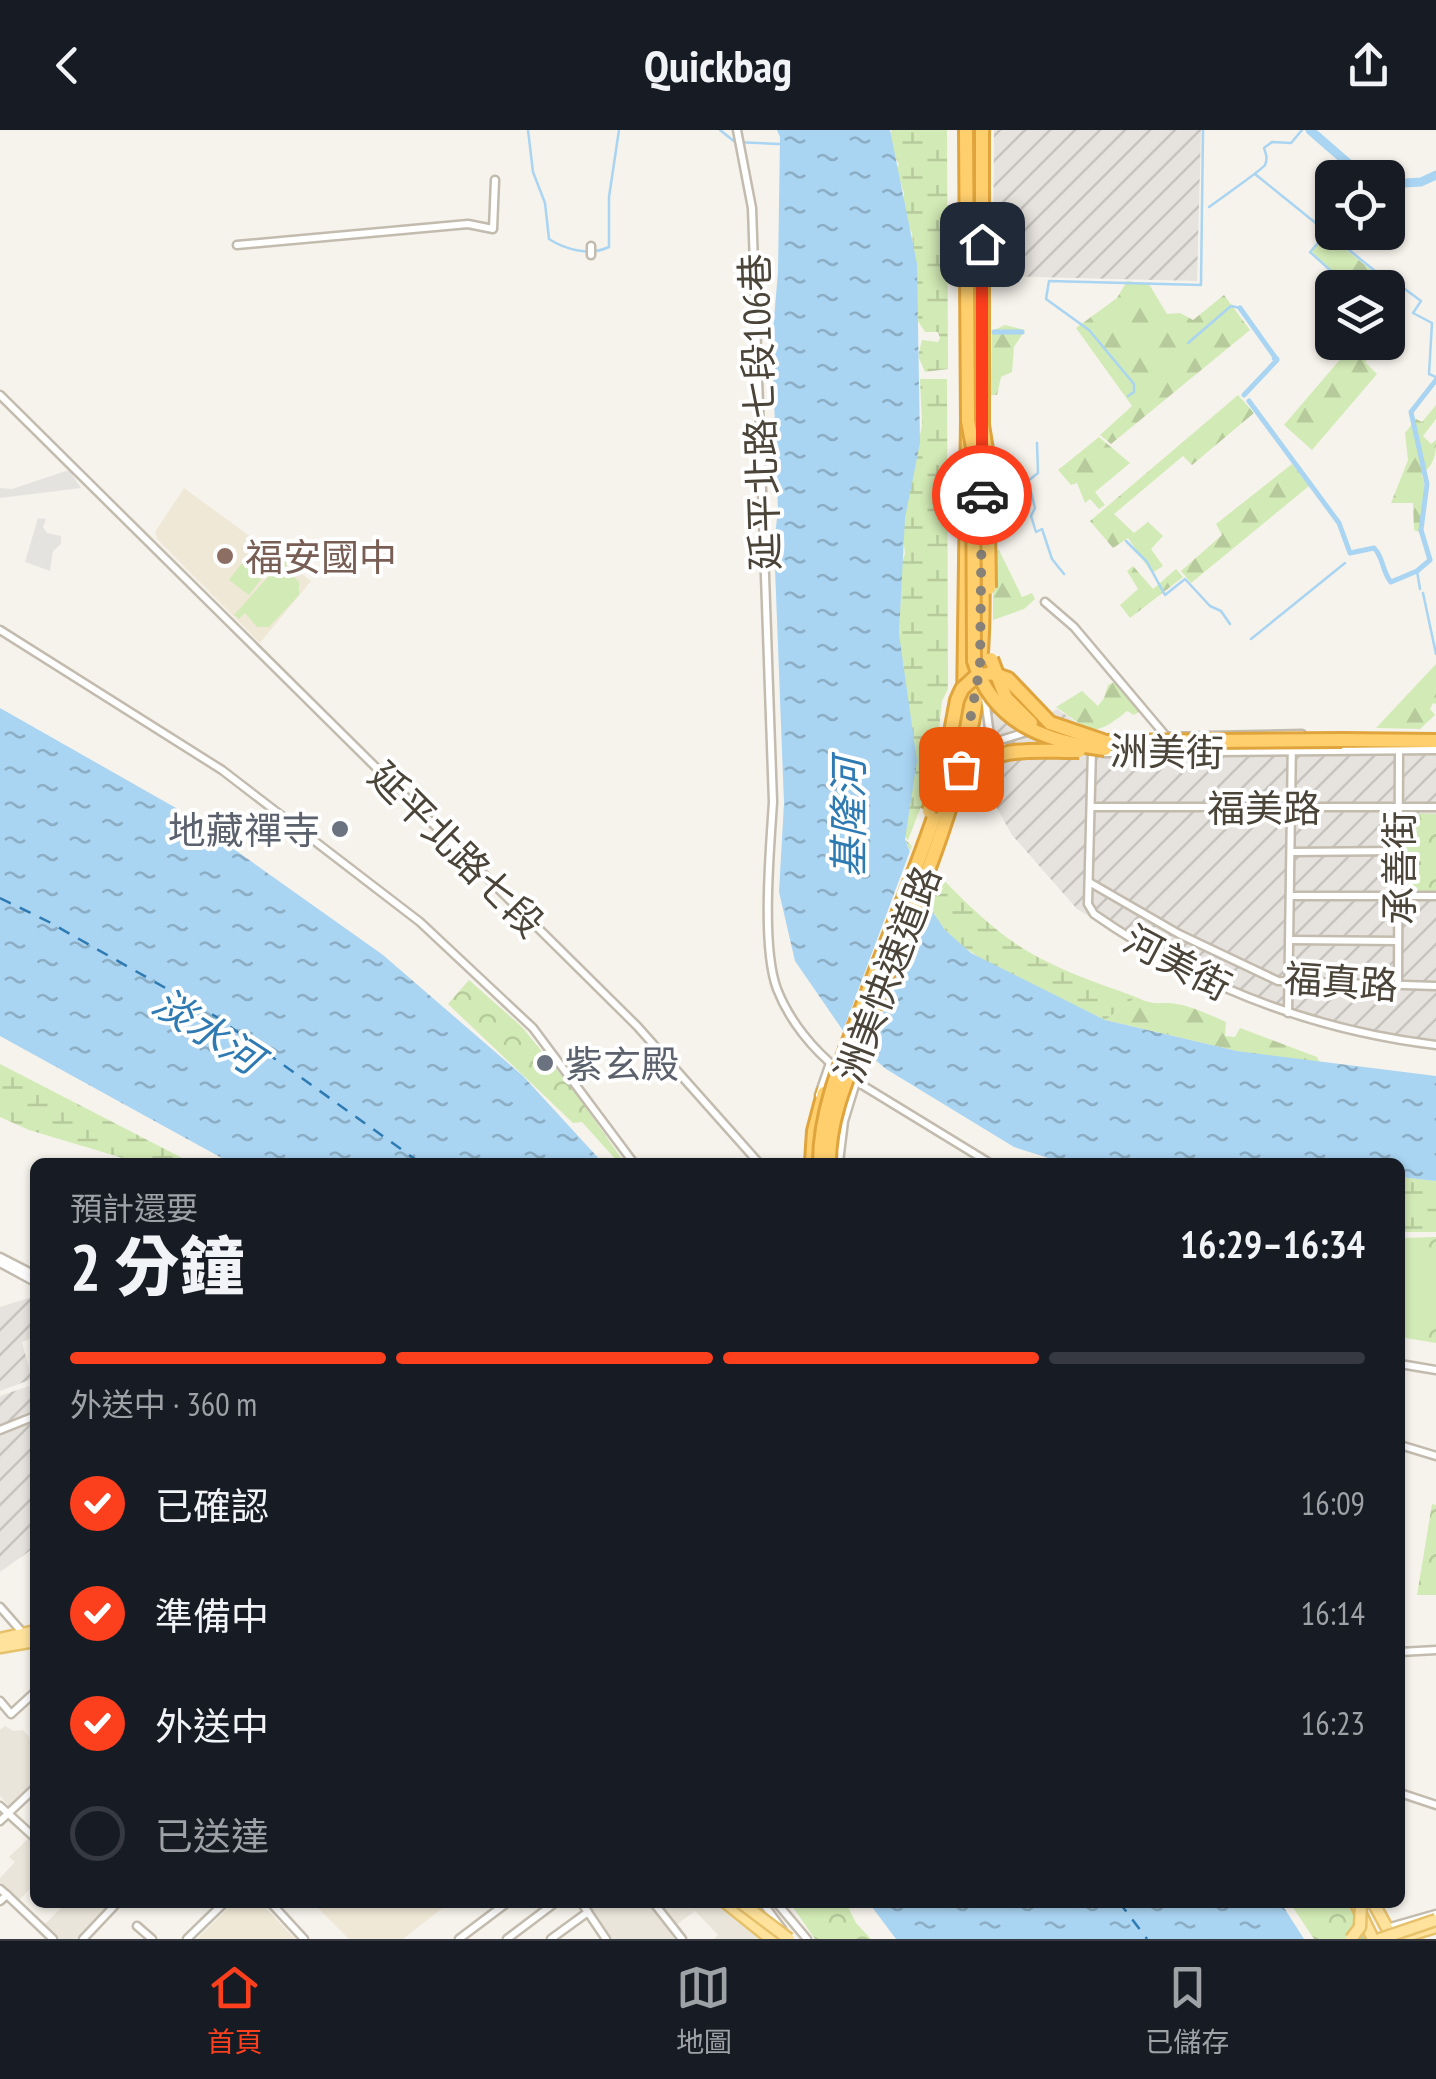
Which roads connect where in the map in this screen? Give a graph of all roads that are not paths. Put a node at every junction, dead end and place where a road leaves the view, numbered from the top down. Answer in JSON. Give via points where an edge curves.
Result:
{"nodes":[{"id":1,"x":737,"y":130,"type":"edge"},
{"id":2,"x":970,"y":130,"type":"edge"},
{"id":3,"x":984,"y":130,"type":"edge"},
{"id":4,"x":494,"y":180,"type":"dead end"},
{"id":5,"x":236,"y":246,"type":"dead end"},
{"id":6,"x":974,"y":273,"type":"junction"},
{"id":7,"x":968,"y":338,"type":"junction"},
{"id":8,"x":982,"y":359,"type":"junction"},
{"id":9,"x":0,"y":394,"type":"edge"},
{"id":10,"x":975,"y":423,"type":"junction"},
{"id":11,"x":1045,"y":602,"type":"dead end"},
{"id":12,"x":0,"y":630,"type":"edge"},
{"id":13,"x":1037,"y":729,"type":"junction"},
{"id":14,"x":1292,"y":734,"type":"junction"},
{"id":15,"x":1165,"y":735,"type":"junction"},
{"id":16,"x":990,"y":743,"type":"junction"},
{"id":17,"x":1436,"y":743,"type":"edge"},
{"id":18,"x":1099,"y":745,"type":"junction"},
{"id":19,"x":1042,"y":746,"type":"junction"},
{"id":20,"x":1399,"y":751,"type":"junction"},
{"id":21,"x":1292,"y":752,"type":"junction"},
{"id":22,"x":1091,"y":806,"type":"junction"},
{"id":23,"x":1291,"y":807,"type":"junction"},
{"id":24,"x":1398,"y":807,"type":"junction"},
{"id":25,"x":1436,"y":808,"type":"edge"},
{"id":26,"x":1398,"y":851,"type":"junction"},
{"id":27,"x":1291,"y":852,"type":"junction"},
{"id":28,"x":924,"y":878,"type":"junction"},
{"id":29,"x":1089,"y":882,"type":"junction"},
{"id":30,"x":1290,"y":896,"type":"junction"},
{"id":31,"x":1398,"y":896,"type":"junction"},
{"id":32,"x":1436,"y":896,"type":"edge"},
{"id":33,"x":903,"y":898,"type":"junction"},
{"id":34,"x":1289,"y":940,"type":"junction"},
{"id":35,"x":1398,"y":941,"type":"junction"},
{"id":36,"x":1288,"y":984,"type":"junction"},
{"id":37,"x":1398,"y":985,"type":"junction"},
{"id":38,"x":1436,"y":986,"type":"edge"},
{"id":39,"x":870,"y":988,"type":"junction"},
{"id":40,"x":1288,"y":1013,"type":"junction"},
{"id":41,"x":1436,"y":1045,"type":"edge"},
{"id":42,"x":830,"y":1063,"type":"junction"},
{"id":43,"x":856,"y":1082,"type":"junction"},
{"id":44,"x":630,"y":1158,"type":"edge"},
{"id":45,"x":754,"y":1158,"type":"edge"},
{"id":46,"x":810,"y":1158,"type":"edge"},
{"id":47,"x":811,"y":1158,"type":"edge"},
{"id":48,"x":820,"y":1158,"type":"edge"},
{"id":49,"x":835,"y":1158,"type":"edge"},
{"id":50,"x":835,"y":1158,"type":"edge"},
{"id":51,"x":981,"y":1158,"type":"edge"},
{"id":52,"x":0,"y":1260,"type":"edge"},
{"id":53,"x":30,"y":1276,"type":"edge"},
{"id":54,"x":1405,"y":1365,"type":"edge"},
{"id":55,"x":1436,"y":1370,"type":"edge"},
{"id":56,"x":30,"y":1418,"type":"edge"},
{"id":57,"x":0,"y":1430,"type":"edge"},
{"id":58,"x":1405,"y":1446,"type":"edge"},
{"id":59,"x":1436,"y":1456,"type":"edge"},
{"id":60,"x":0,"y":1607,"type":"edge"},
{"id":61,"x":30,"y":1637,"type":"edge"},
{"id":62,"x":30,"y":1639,"type":"edge"},
{"id":63,"x":0,"y":1643,"type":"edge"},
{"id":64,"x":1436,"y":1650,"type":"edge"},
{"id":65,"x":1405,"y":1652,"type":"edge"},
{"id":66,"x":30,"y":1697,"type":"edge"},
{"id":67,"x":0,"y":1701,"type":"edge"},
{"id":68,"x":30,"y":1793,"type":"edge"},
{"id":69,"x":1405,"y":1795,"type":"edge"},
{"id":70,"x":1436,"y":1805,"type":"edge"},
{"id":71,"x":0,"y":1806,"type":"edge"},
{"id":72,"x":7,"y":1814,"type":"junction"},
{"id":73,"x":0,"y":1821,"type":"edge"},
{"id":74,"x":30,"y":1834,"type":"edge"},
{"id":75,"x":2,"y":1895,"type":"edge"},
{"id":76,"x":113,"y":1908,"type":"edge"},
{"id":77,"x":218,"y":1908,"type":"edge"},
{"id":78,"x":276,"y":1908,"type":"edge"},
{"id":79,"x":500,"y":1908,"type":"edge"},
{"id":80,"x":548,"y":1908,"type":"edge"},
{"id":81,"x":585,"y":1908,"type":"edge"},
{"id":82,"x":658,"y":1908,"type":"edge"},
{"id":83,"x":734,"y":1908,"type":"edge"},
{"id":84,"x":736,"y":1908,"type":"edge"},
{"id":85,"x":748,"y":1908,"type":"edge"},
{"id":86,"x":754,"y":1908,"type":"edge"},
{"id":87,"x":766,"y":1908,"type":"edge"},
{"id":88,"x":781,"y":1908,"type":"edge"},
{"id":89,"x":1363,"y":1908,"type":"edge"},
{"id":90,"x":1368,"y":1908,"type":"edge"},
{"id":91,"x":1368,"y":1908,"type":"edge"},
{"id":92,"x":588,"y":1912,"type":"junction"},
{"id":93,"x":740,"y":1915,"type":"junction"},
{"id":94,"x":1436,"y":1925,"type":"edge"},
{"id":95,"x":137,"y":1926,"type":"dead end"},
{"id":96,"x":604,"y":1938,"type":"edge"},
{"id":97,"x":1387,"y":1938,"type":"edge"},
{"id":98,"x":53,"y":1939,"type":"edge"},
{"id":99,"x":83,"y":1939,"type":"edge"},
{"id":100,"x":152,"y":1939,"type":"edge"},
{"id":101,"x":187,"y":1939,"type":"edge"},
{"id":102,"x":304,"y":1939,"type":"edge"},
{"id":103,"x":459,"y":1939,"type":"edge"},
{"id":104,"x":507,"y":1939,"type":"edge"},
{"id":105,"x":551,"y":1939,"type":"edge"},
{"id":106,"x":682,"y":1939,"type":"edge"},
{"id":107,"x":771,"y":1939,"type":"edge"},
{"id":108,"x":779,"y":1939,"type":"edge"},
{"id":109,"x":789,"y":1939,"type":"edge"},
{"id":110,"x":807,"y":1939,"type":"edge"},
{"id":111,"x":1350,"y":1939,"type":"edge"},
{"id":112,"x":1417,"y":1939,"type":"edge"}],
"edges":[{"from":1,"to":42,"type":"street","name":"延平北路七段106巷","via":[[752,208],[772,802],[769,920],[776,986],[798,1027]]},
{"from":2,"to":6,"type":"highway"},
{"from":2,"to":7,"type":"highway","name":"洲美快速道路"},
{"from":3,"to":8,"type":"highway","name":"洲美快速道路"},
{"from":3,"to":16,"type":"street","via":[[984,703]]},
{"from":4,"to":5,"type":"street","via":[[493,229],[468,224]]},
{"from":6,"to":7,"type":"highway"},
{"from":6,"to":8,"type":"highway"},
{"from":7,"to":10,"type":"highway","name":"洲美快速道路"},
{"from":8,"to":10,"type":"highway","name":"洲美快速道路"},
{"from":9,"to":45,"type":"street","name":"延平北路七段","via":[[637,1026]]},
{"from":10,"to":18,"type":"highway","bridge":true,"via":[[974,661],[982,682],[1022,727],[1058,741]]},
{"from":10,"to":28,"type":"highway","name":"洲美快速道路","bridge":true,"via":[[980,667],[968,743]]},
{"from":10,"to":33,"type":"highway","name":"洲美快速道路","bridge":true,"via":[[964,704],[942,798]]},
{"from":11,"to":15,"type":"street","name":"洲美街"},
{"from":12,"to":44,"type":"street","via":[[222,770],[420,922],[533,1028]]},
{"from":13,"to":16,"type":"street","name":"洲美街"},
{"from":13,"to":18,"type":"street","name":"洲美街","via":[[1060,726]]},
{"from":13,"to":19,"type":"street","via":[[1034,739]]},
{"from":14,"to":15,"type":"street","name":"洲美街"},
{"from":14,"to":17,"type":"street","name":"洲美街"},
{"from":14,"to":21,"type":"street"},
{"from":15,"to":18,"type":"street","name":"洲美街"},
{"from":16,"to":19,"type":"street","name":"洲美街"},
{"from":17,"to":18,"type":"highway","bridge":true},
{"from":17,"to":20,"type":"street","name":"洲美街"},
{"from":18,"to":19,"type":"street","name":"洲美街"},
{"from":18,"to":21,"type":"street","name":"洲美街","via":[[1112,754]]},
{"from":18,"to":22,"type":"street","name":"河美街"},
{"from":18,"to":28,"type":"highway","bridge":true,"via":[[1010,752],[982,761],[969,775]]},
{"from":18,"to":33,"type":"highway","bridge":true,"via":[[1050,723],[1000,675],[968,681],[957,700],[945,764]]},
{"from":20,"to":21,"type":"street","name":"洲美街"},
{"from":20,"to":24,"type":"street","name":"承善街"},
{"from":21,"to":23,"type":"street"},
{"from":22,"to":23,"type":"street","name":"福美路"},
{"from":22,"to":29,"type":"street","name":"河美街"},
{"from":23,"to":24,"type":"street","name":"福美路"},
{"from":23,"to":27,"type":"street"},
{"from":24,"to":25,"type":"street","name":"福美路"},
{"from":24,"to":26,"type":"street","name":"承善街"},
{"from":26,"to":27,"type":"street"},
{"from":26,"to":31,"type":"street","name":"承善街"},
{"from":27,"to":30,"type":"street"},
{"from":28,"to":49,"type":"highway","name":"洲美快速道路","bridge":true,"via":[[866,1032]]},
{"from":29,"to":36,"type":"street","name":"福真路","via":[[1234,962]]},
{"from":29,"to":40,"type":"street","name":"河美街","via":[[1090,910],[1117,930],[1202,979]]},
{"from":30,"to":31,"type":"street"},
{"from":30,"to":34,"type":"street"},
{"from":31,"to":32,"type":"street"},
{"from":31,"to":35,"type":"street","name":"承善街"},
{"from":33,"to":39,"type":"highway","name":"洲美快速道路"},
{"from":34,"to":35,"type":"street"},
{"from":34,"to":36,"type":"street"},
{"from":35,"to":37,"type":"street","name":"承善街"},
{"from":36,"to":37,"type":"street","name":"福真路"},
{"from":36,"to":40,"type":"street"},
{"from":37,"to":38,"type":"street","name":"福真路"},
{"from":39,"to":47,"type":"highway","bridge":true,"via":[[820,1106]]},
{"from":39,"to":48,"type":"highway","name":"洲美快速道路","bridge":true,"via":[[826,1113]]},
{"from":40,"to":41,"type":"street","name":"河美街"},
{"from":42,"to":43,"type":"street","name":"延平北路七段106巷"},
{"from":42,"to":46,"type":"street","via":[[811,1126]]},
{"from":43,"to":50,"type":"street"},
{"from":43,"to":51,"type":"street","name":"延平北路七段106巷"},
{"from":52,"to":53,"type":"street"},
{"from":54,"to":55,"type":"street"},
{"from":56,"to":57,"type":"street"},
{"from":58,"to":59,"type":"street"},
{"from":60,"to":61,"type":"street"},
{"from":62,"to":63,"type":"main road"},
{"from":64,"to":65,"type":"street"},
{"from":66,"to":67,"type":"street","via":[[11,1714]]},
{"from":68,"to":72,"type":"street"},
{"from":69,"to":70,"type":"street"},
{"from":71,"to":72,"type":"street"},
{"from":72,"to":73,"type":"street"},
{"from":72,"to":74,"type":"street"},
{"from":75,"to":98,"type":"street"},
{"from":76,"to":99,"type":"street"},
{"from":77,"to":101,"type":"street"},
{"from":78,"to":102,"type":"street"},
{"from":79,"to":103,"type":"street"},
{"from":80,"to":104,"type":"street"},
{"from":81,"to":92,"type":"street"},
{"from":82,"to":106,"type":"street"},
{"from":83,"to":93,"type":"main road"},
{"from":84,"to":108,"type":"main road","bridge":true},
{"from":85,"to":109,"type":"main road","bridge":true},
{"from":86,"to":93,"type":"main road"},
{"from":87,"to":109,"type":"street"},
{"from":88,"to":110,"type":"street"},
{"from":89,"to":111,"type":"main road","bridge":true},
{"from":90,"to":97,"type":"main road"},
{"from":91,"to":97,"type":"main road"},
{"from":92,"to":96,"type":"street"},
{"from":92,"to":105,"type":"street"},
{"from":93,"to":107,"type":"main road"},
{"from":94,"to":97,"type":"main road","bridge":true},
{"from":94,"to":97,"type":"main road"},
{"from":94,"to":112,"type":"main road"},
{"from":95,"to":100,"type":"street"}]}
